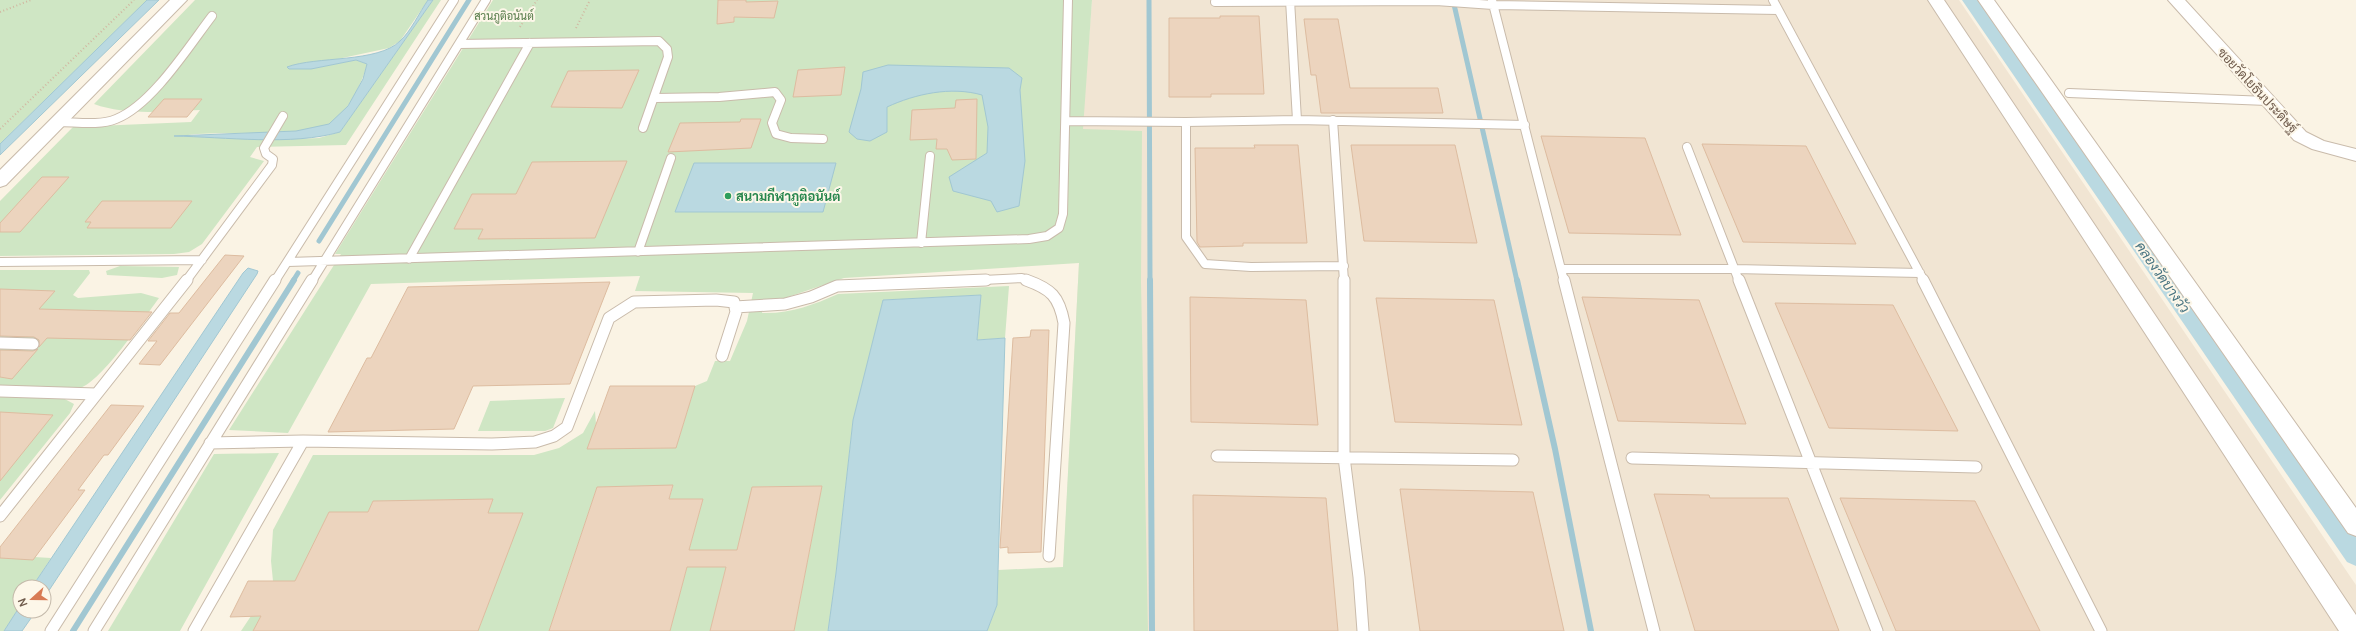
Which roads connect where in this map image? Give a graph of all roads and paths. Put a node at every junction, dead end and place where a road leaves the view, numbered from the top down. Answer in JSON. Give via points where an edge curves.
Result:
{"nodes":[{"id":1,"x":32,"y":0,"type":"edge"},
{"id":2,"x":134,"y":0,"type":"edge"},
{"id":3,"x":179,"y":0,"type":"edge"},
{"id":4,"x":454,"y":0,"type":"edge"},
{"id":5,"x":486,"y":0,"type":"edge"},
{"id":6,"x":537,"y":0,"type":"edge"},
{"id":7,"x":590,"y":0,"type":"edge"},
{"id":8,"x":1068,"y":0,"type":"edge"},
{"id":9,"x":1631,"y":0,"type":"edge"},
{"id":10,"x":1773,"y":0,"type":"edge"},
{"id":11,"x":1936,"y":0,"type":"edge"},
{"id":12,"x":1986,"y":0,"type":"edge"},
{"id":13,"x":2176,"y":0,"type":"edge"},
{"id":14,"x":1290,"y":1,"type":"edge"},
{"id":15,"x":1215,"y":2,"type":"dead end"},
{"id":16,"x":1493,"y":3,"type":"edge"},
{"id":17,"x":1635,"y":9,"type":"junction"},
{"id":18,"x":1778,"y":10,"type":"junction"},
{"id":19,"x":0,"y":12,"type":"edge"},
{"id":20,"x":212,"y":16,"type":"dead end"},
{"id":21,"x":568,"y":42,"type":"junction"},
{"id":22,"x":510,"y":43,"type":"junction"},
{"id":23,"x":530,"y":43,"type":"junction"},
{"id":24,"x":459,"y":44,"type":"junction"},
{"id":25,"x":2069,"y":93,"type":"dead end"},
{"id":26,"x":656,"y":98,"type":"junction"},
{"id":27,"x":2267,"y":101,"type":"junction"},
{"id":28,"x":283,"y":116,"type":"dead end"},
{"id":29,"x":1296,"y":120,"type":"junction"},
{"id":30,"x":1333,"y":120,"type":"junction"},
{"id":31,"x":1067,"y":121,"type":"junction"},
{"id":32,"x":58,"y":122,"type":"junction"},
{"id":33,"x":1186,"y":122,"type":"junction"},
{"id":34,"x":1525,"y":125,"type":"junction"},
{"id":35,"x":643,"y":128,"type":"dead end"},
{"id":36,"x":0,"y":129,"type":"edge"},
{"id":37,"x":823,"y":140,"type":"dead end"},
{"id":38,"x":1687,"y":147,"type":"dead end"},
{"id":39,"x":2356,"y":155,"type":"edge"},
{"id":40,"x":930,"y":156,"type":"dead end"},
{"id":41,"x":671,"y":158,"type":"dead end"},
{"id":42,"x":0,"y":181,"type":"edge"},
{"id":43,"x":921,"y":243,"type":"junction"},
{"id":44,"x":638,"y":252,"type":"junction"},
{"id":45,"x":409,"y":259,"type":"junction"},
{"id":46,"x":202,"y":260,"type":"junction"},
{"id":47,"x":0,"y":262,"type":"edge"},
{"id":48,"x":288,"y":262,"type":"junction"},
{"id":49,"x":324,"y":262,"type":"junction"},
{"id":50,"x":1344,"y":266,"type":"junction"},
{"id":51,"x":1561,"y":269,"type":"junction"},
{"id":52,"x":1735,"y":269,"type":"junction"},
{"id":53,"x":1920,"y":273,"type":"junction"},
{"id":54,"x":735,"y":307,"type":"junction"},
{"id":55,"x":0,"y":343,"type":"edge"},
{"id":56,"x":33,"y":344,"type":"dead end"},
{"id":57,"x":722,"y":356,"type":"dead end"},
{"id":58,"x":0,"y":391,"type":"edge"},
{"id":59,"x":96,"y":394,"type":"junction"},
{"id":60,"x":303,"y":441,"type":"junction"},
{"id":61,"x":210,"y":442,"type":"junction"},
{"id":62,"x":1217,"y":456,"type":"dead end"},
{"id":63,"x":1344,"y":457,"type":"junction"},
{"id":64,"x":1632,"y":458,"type":"dead end"},
{"id":65,"x":1513,"y":460,"type":"dead end"},
{"id":66,"x":1811,"y":463,"type":"junction"},
{"id":67,"x":1976,"y":467,"type":"dead end"},
{"id":68,"x":0,"y":516,"type":"edge"},
{"id":69,"x":2356,"y":526,"type":"edge"},
{"id":70,"x":1049,"y":556,"type":"dead end"},
{"id":71,"x":51,"y":631,"type":"edge"},
{"id":72,"x":94,"y":631,"type":"edge"},
{"id":73,"x":194,"y":631,"type":"edge"},
{"id":74,"x":1363,"y":631,"type":"edge"},
{"id":75,"x":1654,"y":631,"type":"edge"},
{"id":76,"x":1877,"y":631,"type":"edge"},
{"id":77,"x":2102,"y":631,"type":"edge"},
{"id":78,"x":2353,"y":631,"type":"edge"}],
"edges":[{"from":1,"to":19,"type":"path"},
{"from":2,"to":36,"type":"path"},
{"from":3,"to":32,"type":"street"},
{"from":4,"to":48,"type":"lane"},
{"from":5,"to":24,"type":"lane"},
{"from":6,"to":22,"type":"path"},
{"from":7,"to":21,"type":"path"},
{"from":8,"to":31,"type":"lane"},
{"from":9,"to":17,"type":"lane"},
{"from":10,"to":18,"type":"lane"},
{"from":11,"to":78,"type":"street"},
{"from":12,"to":69,"type":"street"},
{"from":13,"to":27,"type":"street","name":"ซอยวัดโยธินประดิษฐ์"},
{"from":14,"to":15,"type":"lane"},
{"from":14,"to":16,"type":"lane"},
{"from":14,"to":29,"type":"lane"},
{"from":16,"to":17,"type":"lane"},
{"from":16,"to":34,"type":"lane"},
{"from":17,"to":18,"type":"lane"},
{"from":18,"to":53,"type":"lane"},
{"from":20,"to":32,"type":"lane","via":[[142,103],[126,115],[108,121]]},
{"from":21,"to":23,"type":"lane"},
{"from":21,"to":26,"type":"lane","via":[[659,41],[667,49],[668,57]]},
{"from":22,"to":23,"type":"lane"},
{"from":22,"to":24,"type":"lane"},
{"from":23,"to":45,"type":"lane"},
{"from":24,"to":49,"type":"lane"},
{"from":25,"to":27,"type":"lane"},
{"from":26,"to":35,"type":"lane"},
{"from":26,"to":37,"type":"lane","via":[[718,97],[775,92],[781,100],[772,123],[776,134],[791,138]]},
{"from":27,"to":39,"type":"street","name":"ซอยวัดโยธินประดิษฐ์","via":[[2300,136],[2318,145]]},
{"from":28,"to":46,"type":"lane","via":[[264,148],[266,154],[273,159],[272,165]]},
{"from":29,"to":30,"type":"lane"},
{"from":29,"to":33,"type":"lane"},
{"from":30,"to":34,"type":"lane"},
{"from":30,"to":50,"type":"lane"},
{"from":31,"to":33,"type":"lane"},
{"from":31,"to":43,"type":"lane","via":[[1063,214],[1059,228],[1047,236],[1029,239]]},
{"from":32,"to":42,"type":"street"},
{"from":33,"to":50,"type":"lane","via":[[1186,237],[1205,264],[1251,267]]},
{"from":34,"to":51,"type":"lane"},
{"from":38,"to":52,"type":"lane"},
{"from":40,"to":43,"type":"lane"},
{"from":41,"to":44,"type":"lane"},
{"from":43,"to":44,"type":"lane"},
{"from":44,"to":45,"type":"lane"},
{"from":45,"to":49,"type":"lane"},
{"from":46,"to":47,"type":"lane"},
{"from":46,"to":59,"type":"lane"},
{"from":48,"to":49,"type":"lane"},
{"from":48,"to":71,"type":"lane"},
{"from":49,"to":61,"type":"lane"},
{"from":50,"to":63,"type":"lane"},
{"from":51,"to":52,"type":"lane"},
{"from":51,"to":75,"type":"lane"},
{"from":52,"to":53,"type":"lane"},
{"from":52,"to":66,"type":"lane"},
{"from":53,"to":77,"type":"lane"},
{"from":54,"to":57,"type":"lane","via":[[736,312]]},
{"from":54,"to":60,"type":"lane","via":[[734,302],[716,300],[634,302],[608,318],[567,427],[554,436],[534,442],[492,444]]},
{"from":54,"to":70,"type":"lane","via":[[785,304],[838,286],[1022,278],[1047,287],[1061,304],[1064,323]]},
{"from":55,"to":56,"type":"lane"},
{"from":58,"to":59,"type":"lane"},
{"from":59,"to":68,"type":"lane"},
{"from":60,"to":61,"type":"lane"},
{"from":60,"to":73,"type":"lane"},
{"from":61,"to":72,"type":"lane"},
{"from":62,"to":63,"type":"lane"},
{"from":63,"to":65,"type":"lane"},
{"from":63,"to":74,"type":"lane"},
{"from":64,"to":66,"type":"lane"},
{"from":66,"to":67,"type":"lane"},
{"from":66,"to":76,"type":"lane"}]}
